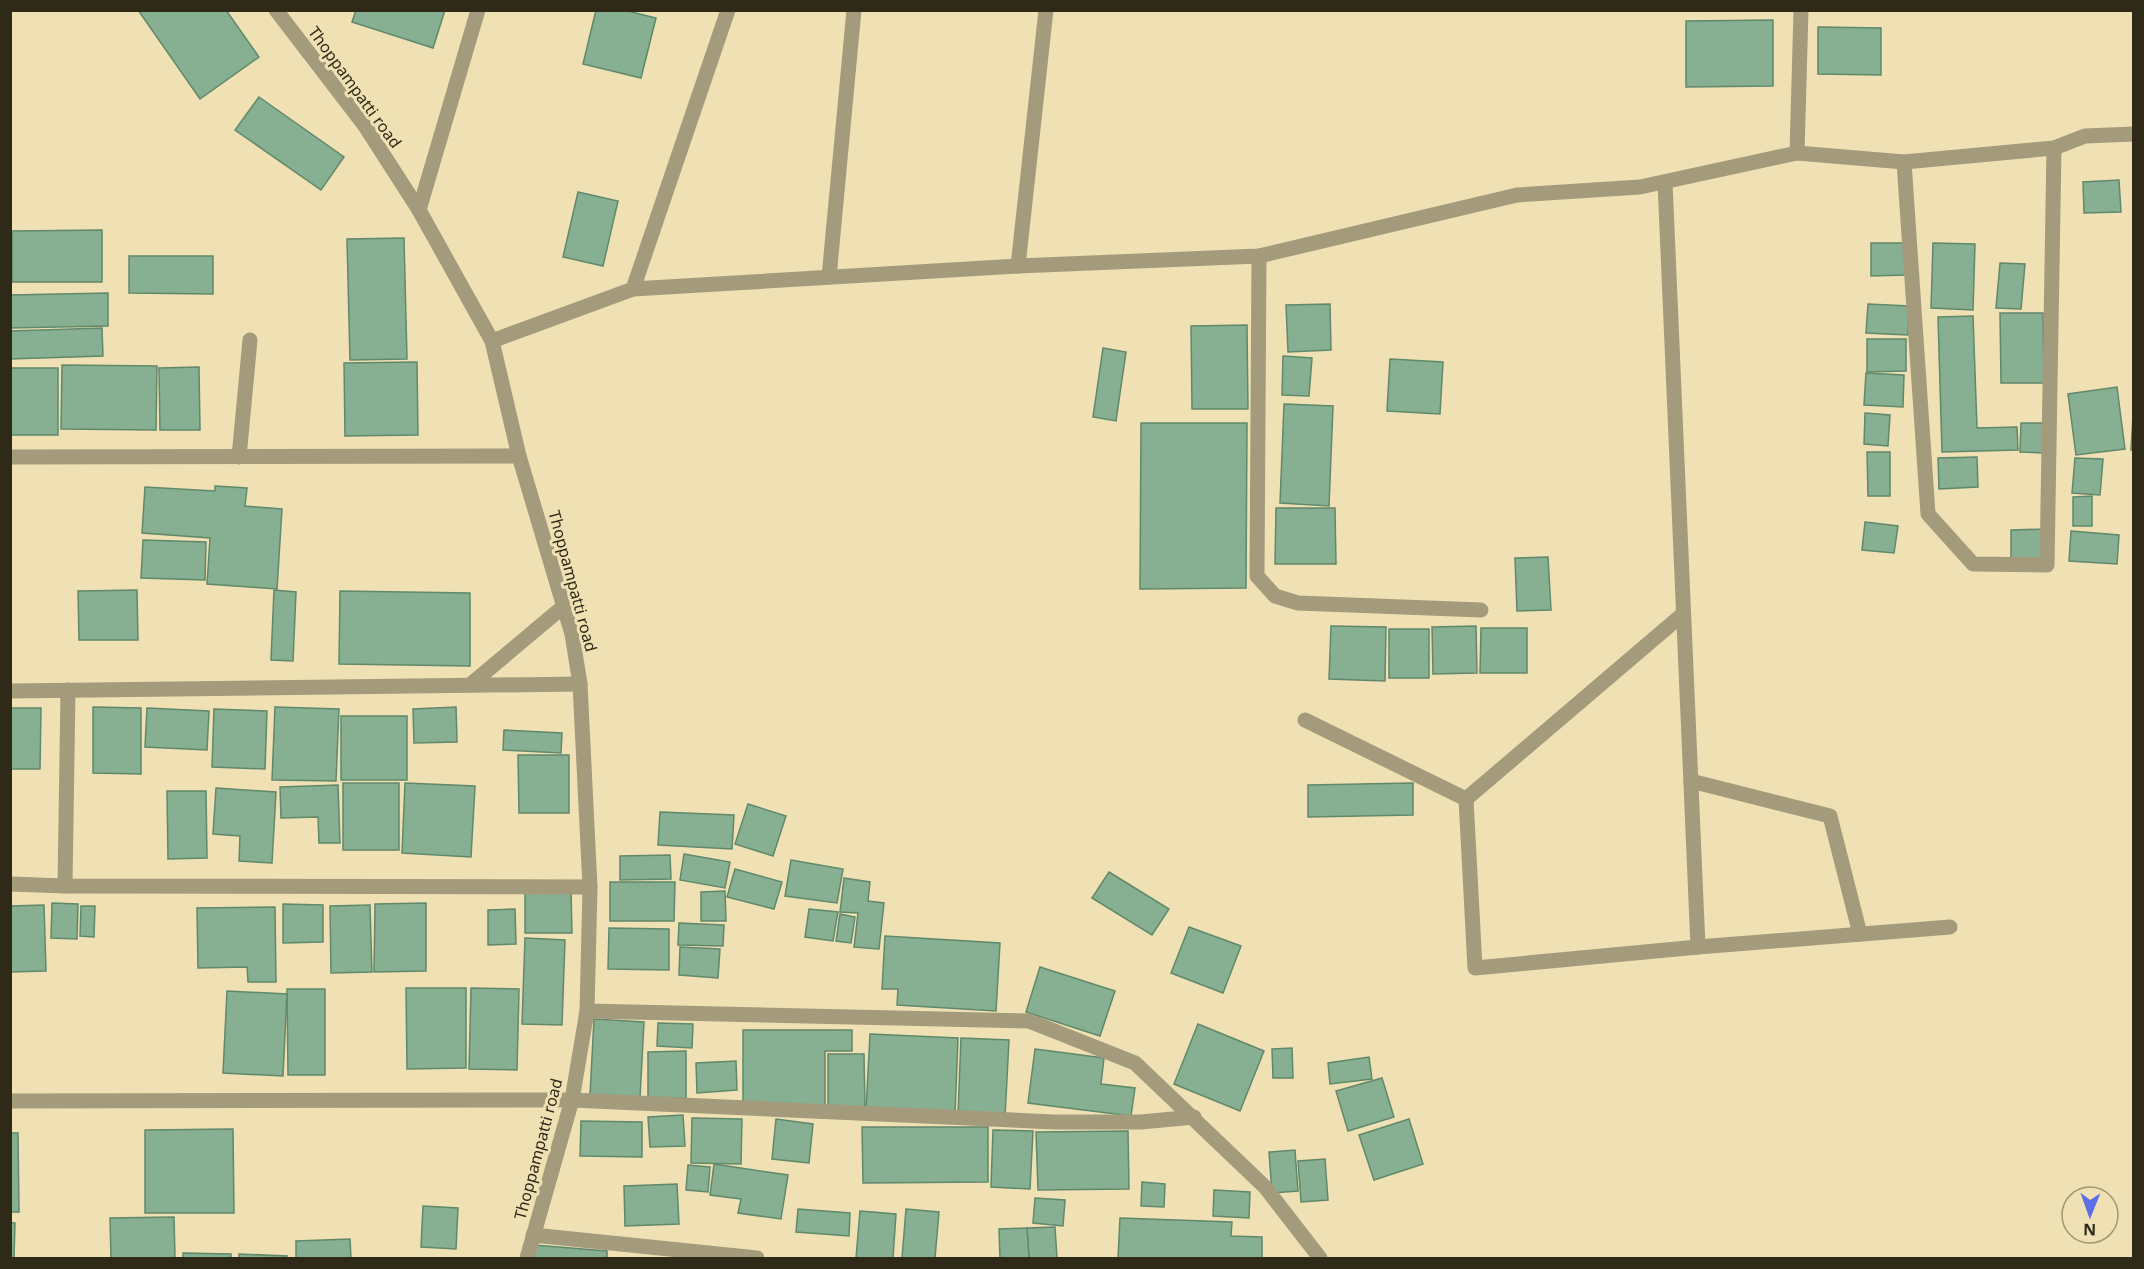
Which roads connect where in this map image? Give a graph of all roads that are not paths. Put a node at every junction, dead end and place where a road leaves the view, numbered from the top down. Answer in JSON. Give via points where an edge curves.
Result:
{"nodes":[{"id":1,"x":276,"y":10,"type":"edge"},
{"id":2,"x":478,"y":10,"type":"edge"},
{"id":3,"x":728,"y":10,"type":"edge"},
{"id":4,"x":854,"y":10,"type":"edge"},
{"id":5,"x":1046,"y":10,"type":"edge"},
{"id":6,"x":1801,"y":10,"type":"edge"},
{"id":7,"x":2133,"y":134,"type":"edge"},
{"id":8,"x":2054,"y":148,"type":"junction"},
{"id":9,"x":1797,"y":153,"type":"junction"},
{"id":10,"x":1904,"y":162,"type":"junction"},
{"id":11,"x":1665,"y":182,"type":"junction"},
{"id":12,"x":418,"y":210,"type":"junction"},
{"id":13,"x":1259,"y":256,"type":"junction"},
{"id":14,"x":1018,"y":266,"type":"junction"},
{"id":15,"x":829,"y":277,"type":"junction"},
{"id":16,"x":633,"y":289,"type":"junction"},
{"id":17,"x":250,"y":340,"type":"dead end"},
{"id":18,"x":492,"y":341,"type":"junction"},
{"id":19,"x":519,"y":456,"type":"junction"},
{"id":20,"x":10,"y":457,"type":"edge"},
{"id":21,"x":239,"y":457,"type":"junction"},
{"id":22,"x":564,"y":606,"type":"junction"},
{"id":23,"x":1481,"y":610,"type":"dead end"},
{"id":24,"x":1683,"y":614,"type":"junction"},
{"id":25,"x":580,"y":684,"type":"junction"},
{"id":26,"x":470,"y":685,"type":"junction"},
{"id":27,"x":68,"y":690,"type":"junction"},
{"id":28,"x":10,"y":691,"type":"edge"},
{"id":29,"x":1305,"y":720,"type":"dead end"},
{"id":30,"x":1690,"y":781,"type":"junction"},
{"id":31,"x":1466,"y":799,"type":"junction"},
{"id":32,"x":10,"y":884,"type":"edge"},
{"id":33,"x":65,"y":886,"type":"junction"},
{"id":34,"x":590,"y":886,"type":"junction"},
{"id":35,"x":1950,"y":927,"type":"dead end"},
{"id":36,"x":1860,"y":934,"type":"junction"},
{"id":37,"x":1698,"y":947,"type":"junction"},
{"id":38,"x":587,"y":1011,"type":"junction"},
{"id":39,"x":572,"y":1100,"type":"junction"},
{"id":40,"x":10,"y":1101,"type":"edge"},
{"id":41,"x":1194,"y":1117,"type":"junction"},
{"id":42,"x":533,"y":1235,"type":"junction"},
{"id":43,"x":527,"y":1258,"type":"edge"},
{"id":44,"x":757,"y":1258,"type":"edge"},
{"id":45,"x":1320,"y":1258,"type":"edge"}],
"edges":[{"from":1,"to":12,"type":"street","name":"Thoppampatti road","via":[[365,126]]},
{"from":2,"to":12,"type":"street"},
{"from":3,"to":16,"type":"street"},
{"from":4,"to":15,"type":"street"},
{"from":5,"to":14,"type":"street"},
{"from":6,"to":9,"type":"street"},
{"from":7,"to":8,"type":"street","via":[[2085,136]]},
{"from":8,"to":10,"type":"street"},
{"from":8,"to":10,"type":"street","via":[[2047,565],[1973,564],[1928,514]]},
{"from":9,"to":10,"type":"street"},
{"from":9,"to":11,"type":"street"},
{"from":11,"to":13,"type":"street","via":[[1517,195]]},
{"from":11,"to":24,"type":"street"},
{"from":12,"to":18,"type":"street","name":"Thoppampatti road"},
{"from":13,"to":14,"type":"street"},
{"from":13,"to":23,"type":"street","via":[[1257,576],[1275,596],[1298,603]]},
{"from":14,"to":15,"type":"street"},
{"from":15,"to":16,"type":"street"},
{"from":16,"to":18,"type":"street"},
{"from":17,"to":21,"type":"street"},
{"from":18,"to":19,"type":"street","name":"Thoppampatti road"},
{"from":19,"to":21,"type":"street"},
{"from":19,"to":22,"type":"street","name":"Thoppampatti road"},
{"from":20,"to":21,"type":"street"},
{"from":22,"to":25,"type":"street","name":"Thoppampatti road"},
{"from":22,"to":26,"type":"street"},
{"from":24,"to":30,"type":"street"},
{"from":24,"to":31,"type":"street"},
{"from":25,"to":26,"type":"street"},
{"from":25,"to":34,"type":"street","name":"Thoppampatti road"},
{"from":26,"to":27,"type":"street"},
{"from":27,"to":28,"type":"street"},
{"from":27,"to":33,"type":"street"},
{"from":29,"to":31,"type":"street"},
{"from":30,"to":36,"type":"street","via":[[1830,816]]},
{"from":30,"to":37,"type":"street"},
{"from":31,"to":37,"type":"street","via":[[1475,968]]},
{"from":32,"to":33,"type":"street"},
{"from":33,"to":34,"type":"street"},
{"from":34,"to":38,"type":"street","name":"Thoppampatti road"},
{"from":35,"to":36,"type":"street"},
{"from":36,"to":37,"type":"street"},
{"from":38,"to":39,"type":"street","name":"Thoppampatti road"},
{"from":38,"to":41,"type":"street","via":[[1029,1021],[1135,1063]]},
{"from":39,"to":40,"type":"street"},
{"from":39,"to":41,"type":"street","via":[[1054,1122],[1141,1122]]},
{"from":39,"to":42,"type":"street","name":"Thoppampatti road"},
{"from":41,"to":45,"type":"street","via":[[1265,1186]]},
{"from":42,"to":43,"type":"street","name":"Thoppampatti road"},
{"from":42,"to":44,"type":"street"}]}
